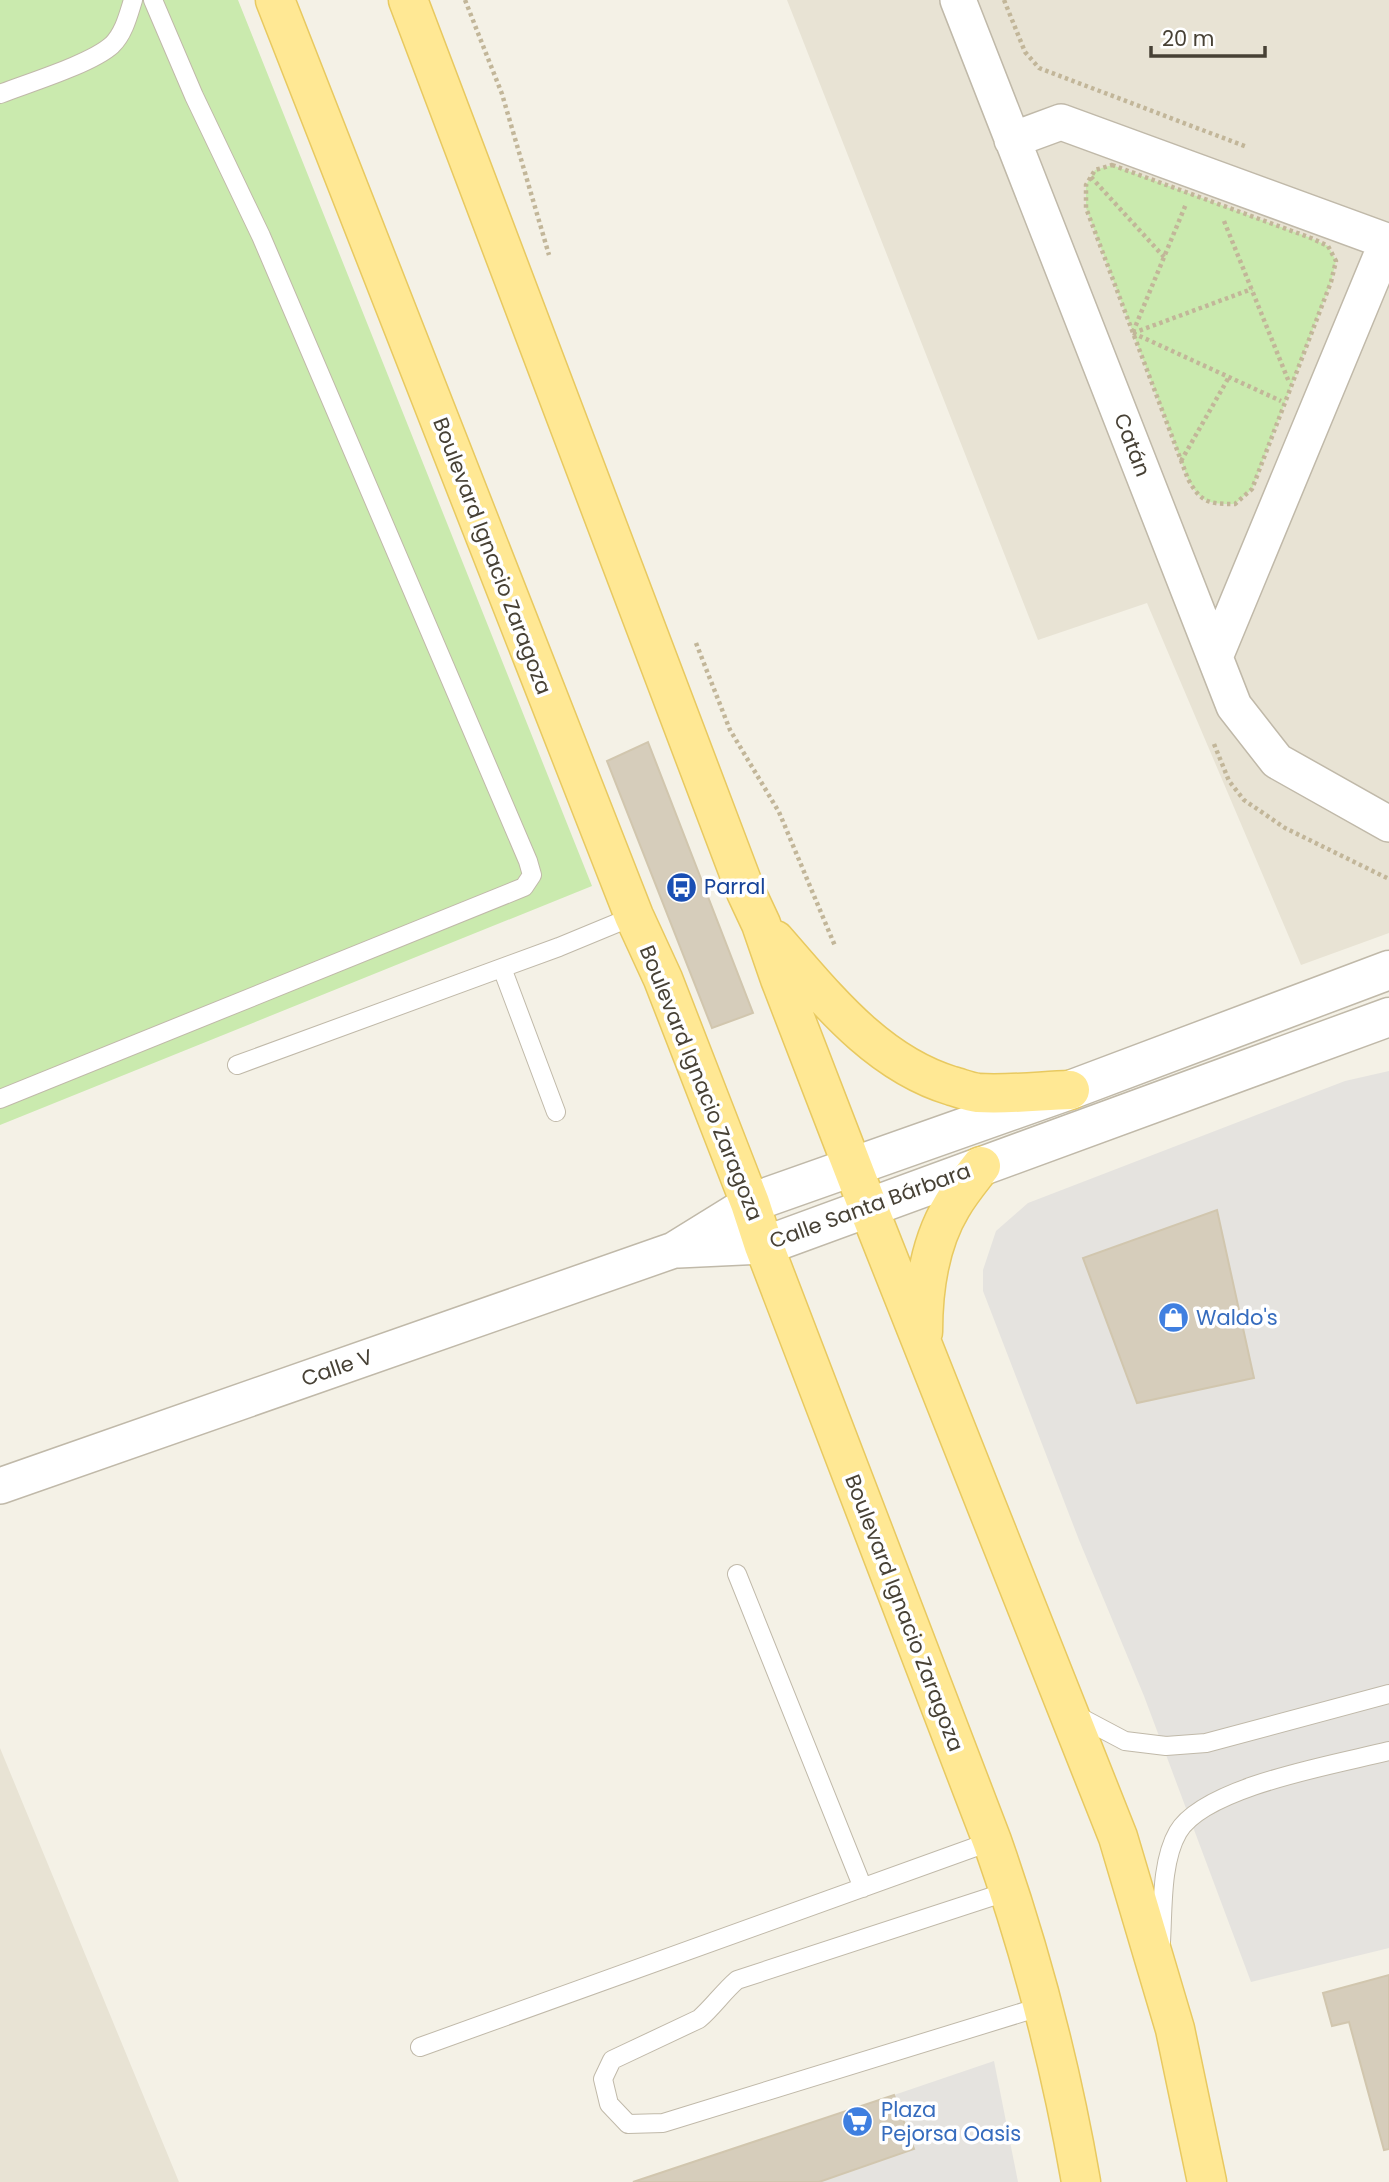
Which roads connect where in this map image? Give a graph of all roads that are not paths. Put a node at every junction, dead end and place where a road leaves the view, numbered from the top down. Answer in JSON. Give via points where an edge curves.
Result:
{"nodes":[{"id":1,"x":133,"y":0,"type":"edge"},
{"id":2,"x":153,"y":0,"type":"edge"},
{"id":3,"x":275,"y":0,"type":"edge"},
{"id":4,"x":408,"y":0,"type":"edge"},
{"id":5,"x":958,"y":0,"type":"edge"},
{"id":6,"x":0,"y":94,"type":"edge"},
{"id":7,"x":1012,"y":140,"type":"junction"},
{"id":8,"x":1388,"y":242,"type":"edge"},
{"id":9,"x":1215,"y":657,"type":"junction"},
{"id":10,"x":1389,"y":824,"type":"edge"},
{"id":11,"x":634,"y":916,"type":"junction"},
{"id":12,"x":761,"y":924,"type":"junction"},
{"id":13,"x":502,"y":968,"type":"junction"},
{"id":14,"x":1389,"y":970,"type":"edge"},
{"id":15,"x":1389,"y":1017,"type":"edge"},
{"id":16,"x":1389,"y":1025,"type":"edge"},
{"id":17,"x":1331,"y":1039,"type":"junction"},
{"id":18,"x":1171,"y":1053,"type":"junction"},
{"id":19,"x":237,"y":1065,"type":"dead end"},
{"id":20,"x":1070,"y":1090,"type":"junction"},
{"id":21,"x":1185,"y":1094,"type":"junction"},
{"id":22,"x":0,"y":1099,"type":"edge"},
{"id":23,"x":556,"y":1112,"type":"dead end"},
{"id":24,"x":981,"y":1166,"type":"junction"},
{"id":25,"x":854,"y":1167,"type":"junction"},
{"id":26,"x":750,"y":1203,"type":"junction"},
{"id":27,"x":868,"y":1207,"type":"junction"},
{"id":28,"x":764,"y":1246,"type":"junction"},
{"id":29,"x":674,"y":1250,"type":"junction"},
{"id":30,"x":923,"y":1341,"type":"junction"},
{"id":31,"x":0,"y":1486,"type":"edge"},
{"id":32,"x":737,"y":1574,"type":"dead end"},
{"id":33,"x":1389,"y":1694,"type":"edge"},
{"id":34,"x":1070,"y":1712,"type":"junction"},
{"id":35,"x":1389,"y":1751,"type":"edge"},
{"id":36,"x":992,"y":1841,"type":"junction"},
{"id":37,"x":863,"y":1888,"type":"junction"},
{"id":38,"x":1009,"y":1891,"type":"junction"},
{"id":39,"x":1159,"y":1973,"type":"junction"},
{"id":40,"x":1043,"y":2006,"type":"junction"},
{"id":41,"x":419,"y":2047,"type":"dead end"},
{"id":42,"x":1081,"y":2182,"type":"edge"},
{"id":43,"x":1207,"y":2182,"type":"edge"}],
"edges":[{"from":1,"to":6,"type":"lane","via":[[113,44]]},
{"from":2,"to":22,"type":"lane","via":[[266,249],[533,876],[524,887]]},
{"from":3,"to":11,"type":"main road","name":"Boulevard Ignacio Zaragoza"},
{"from":4,"to":12,"type":"main road"},
{"from":5,"to":7,"type":"street","name":"Catán"},
{"from":7,"to":8,"type":"street","via":[[1061,122]]},
{"from":7,"to":9,"type":"street","name":"Catán"},
{"from":8,"to":9,"type":"street"},
{"from":9,"to":10,"type":"street","name":"Catán","via":[[1234,706],[1277,761]]},
{"from":11,"to":13,"type":"lane"},
{"from":11,"to":26,"type":"main road","name":"Boulevard Ignacio Zaragoza"},
{"from":12,"to":20,"type":"main road","via":[[833,1005],[904,1066],[976,1093]]},
{"from":12,"to":25,"type":"main road"},
{"from":13,"to":19,"type":"lane"},
{"from":13,"to":23,"type":"lane"},
{"from":14,"to":18,"type":"street","name":"Calle Santa Bárbara"},
{"from":15,"to":17,"type":"street","name":"Calle Santa Bárbara"},
{"from":16,"to":17,"type":"lane"},
{"from":17,"to":21,"type":"street","name":"Calle Santa Bárbara"},
{"from":18,"to":20,"type":"street","name":"Calle Santa Bárbara"},
{"from":18,"to":21,"type":"street"},
{"from":20,"to":25,"type":"street","name":"Calle Santa Bárbara"},
{"from":21,"to":24,"type":"street","name":"Calle Santa Bárbara"},
{"from":24,"to":27,"type":"street","name":"Calle Santa Bárbara"},
{"from":24,"to":30,"type":"main road","via":[[951,1206],[930,1255]]},
{"from":25,"to":26,"type":"street","name":"Calle Santa Bárbara"},
{"from":25,"to":27,"type":"main road"},
{"from":26,"to":28,"type":"main road","name":"Boulevard Ignacio Zaragoza"},
{"from":26,"to":29,"type":"street","name":"Calle Santa Bárbara"},
{"from":27,"to":28,"type":"street","name":"Calle Santa Bárbara"},
{"from":27,"to":30,"type":"main road"},
{"from":28,"to":29,"type":"street","name":"Calle Santa Bárbara"},
{"from":28,"to":36,"type":"main road","name":"Boulevard Ignacio Zaragoza"},
{"from":29,"to":31,"type":"street","name":"Calle V"},
{"from":30,"to":34,"type":"main road"},
{"from":32,"to":37,"type":"lane"},
{"from":33,"to":34,"type":"lane","via":[[1206,1743],[1166,1746],[1125,1741]]},
{"from":34,"to":39,"type":"main road","via":[[1118,1837]]},
{"from":35,"to":39,"type":"lane","via":[[1248,1786],[1218,1799],[1178,1831],[1166,1868]]},
{"from":36,"to":37,"type":"lane"},
{"from":36,"to":38,"type":"main road","name":"Boulevard Ignacio Zaragoza"},
{"from":37,"to":41,"type":"lane"},
{"from":38,"to":40,"type":"main road","name":"Boulevard Ignacio Zaragoza"},
{"from":38,"to":40,"type":"lane","via":[[737,1980],[699,2019],[612,2060],[603,2079],[609,2104],[628,2124],[663,2123]]},
{"from":39,"to":43,"type":"main road"},
{"from":40,"to":42,"type":"main road","name":"Boulevard Ignacio Zaragoza"}]}
